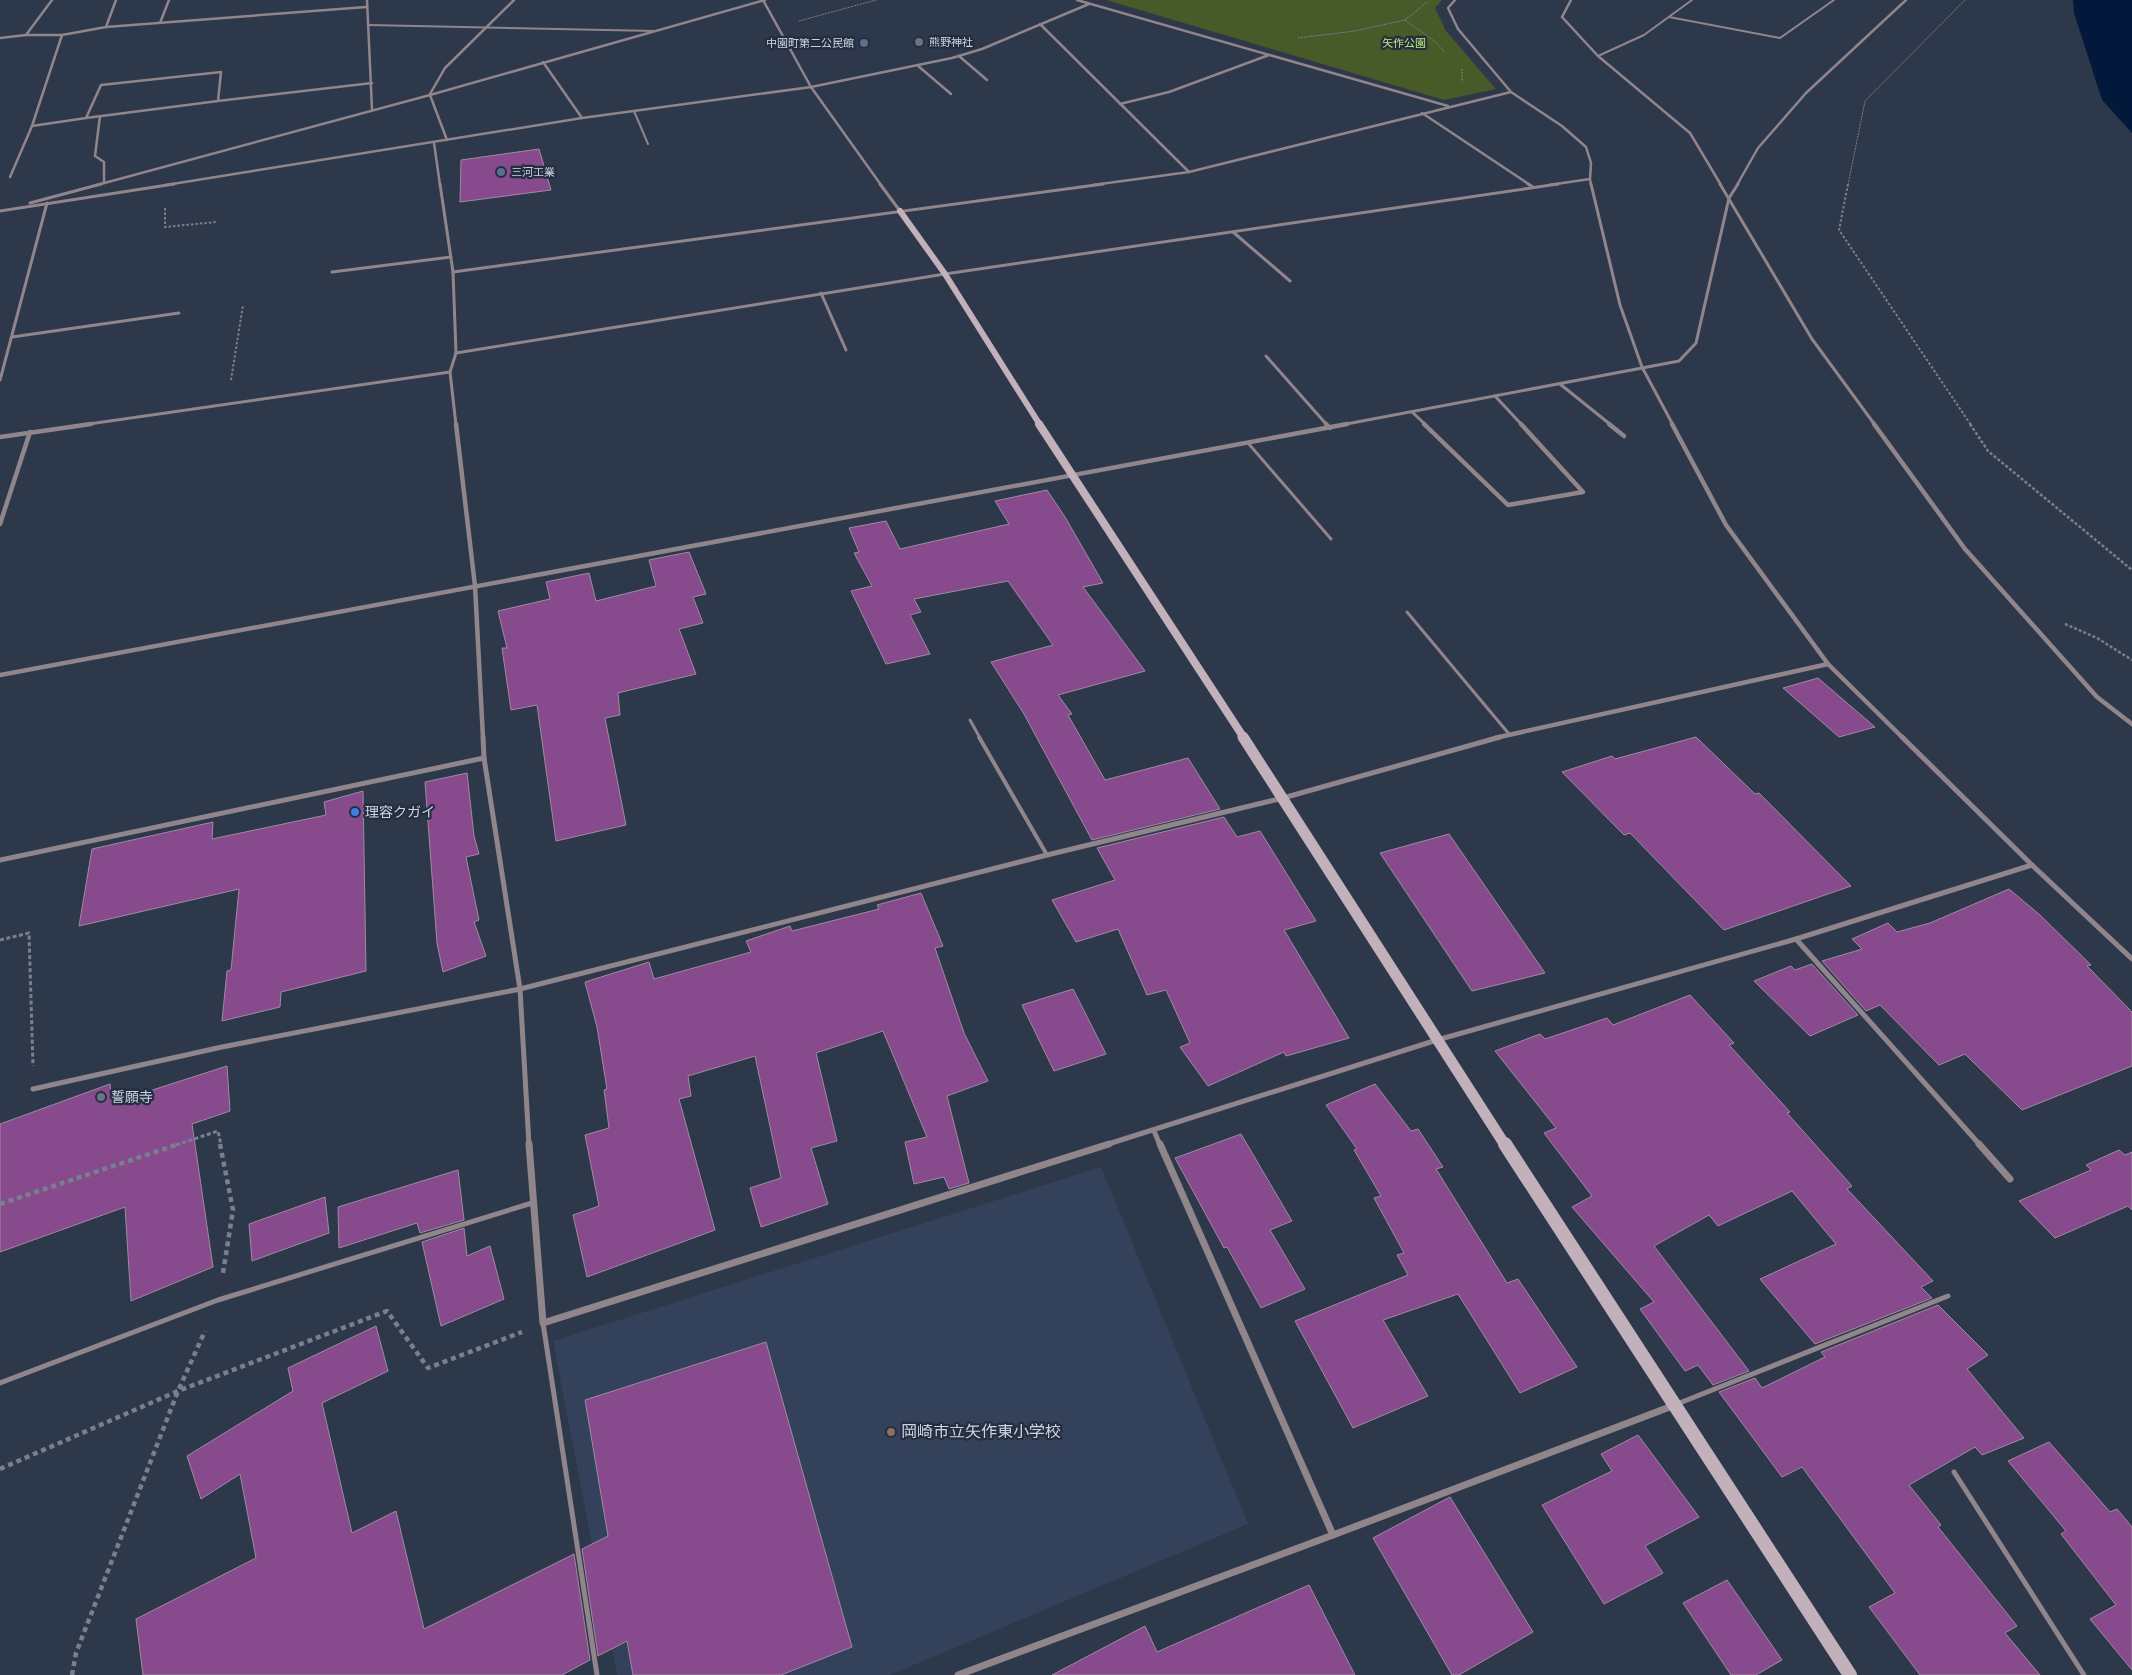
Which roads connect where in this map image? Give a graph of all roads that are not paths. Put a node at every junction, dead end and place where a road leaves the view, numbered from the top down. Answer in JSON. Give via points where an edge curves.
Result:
{"nodes":[{"id":1,"x":52,"y":0,"type":"edge"},
{"id":2,"x":116,"y":0,"type":"edge"},
{"id":3,"x":169,"y":0,"type":"edge"},
{"id":4,"x":367,"y":0,"type":"edge"},
{"id":5,"x":514,"y":0,"type":"edge"},
{"id":6,"x":764,"y":0,"type":"edge"},
{"id":7,"x":1076,"y":0,"type":"edge"},
{"id":8,"x":1454,"y":0,"type":"edge"},
{"id":9,"x":1571,"y":0,"type":"edge"},
{"id":10,"x":1692,"y":0,"type":"edge"},
{"id":11,"x":1834,"y":0,"type":"edge"},
{"id":12,"x":1906,"y":0,"type":"edge"},
{"id":13,"x":1089,"y":4,"type":"junction"},
{"id":14,"x":366,"y":7,"type":"junction"},
{"id":15,"x":1669,"y":17,"type":"junction"},
{"id":16,"x":160,"y":23,"type":"junction"},
{"id":17,"x":1040,"y":24,"type":"junction"},
{"id":18,"x":368,"y":25,"type":"junction"},
{"id":19,"x":106,"y":27,"type":"junction"},
{"id":20,"x":486,"y":27,"type":"junction"},
{"id":21,"x":655,"y":31,"type":"junction"},
{"id":22,"x":26,"y":35,"type":"junction"},
{"id":23,"x":62,"y":35,"type":"junction"},
{"id":24,"x":0,"y":38,"type":"edge"},
{"id":25,"x":1270,"y":55,"type":"junction"},
{"id":26,"x":960,"y":56,"type":"junction"},
{"id":27,"x":1598,"y":56,"type":"junction"},
{"id":28,"x":543,"y":62,"type":"junction"},
{"id":29,"x":917,"y":65,"type":"junction"},
{"id":30,"x":987,"y":80,"type":"dead end"},
{"id":31,"x":372,"y":83,"type":"junction"},
{"id":32,"x":811,"y":87,"type":"junction"},
{"id":33,"x":1511,"y":92,"type":"junction"},
{"id":34,"x":951,"y":94,"type":"dead end"},
{"id":35,"x":430,"y":95,"type":"junction"},
{"id":36,"x":218,"y":101,"type":"junction"},
{"id":37,"x":1120,"y":104,"type":"junction"},
{"id":38,"x":1448,"y":106,"type":"junction"},
{"id":39,"x":372,"y":109,"type":"junction"},
{"id":40,"x":634,"y":111,"type":"junction"},
{"id":41,"x":1422,"y":113,"type":"junction"},
{"id":42,"x":100,"y":116,"type":"junction"},
{"id":43,"x":86,"y":118,"type":"junction"},
{"id":44,"x":582,"y":118,"type":"junction"},
{"id":45,"x":32,"y":126,"type":"junction"},
{"id":46,"x":447,"y":140,"type":"junction"},
{"id":47,"x":434,"y":143,"type":"junction"},
{"id":48,"x":648,"y":144,"type":"dead end"},
{"id":49,"x":1189,"y":172,"type":"junction"},
{"id":50,"x":10,"y":177,"type":"dead end"},
{"id":51,"x":1590,"y":179,"type":"junction"},
{"id":52,"x":104,"y":183,"type":"junction"},
{"id":53,"x":1533,"y":187,"type":"junction"},
{"id":54,"x":1729,"y":198,"type":"junction"},
{"id":55,"x":47,"y":203,"type":"junction"},
{"id":56,"x":5,"y":210,"type":"junction"},
{"id":57,"x":0,"y":211,"type":"edge"},
{"id":58,"x":900,"y":211,"type":"junction"},
{"id":59,"x":1233,"y":232,"type":"junction"},
{"id":60,"x":451,"y":257,"type":"junction"},
{"id":61,"x":332,"y":272,"type":"dead end"},
{"id":62,"x":453,"y":272,"type":"junction"},
{"id":63,"x":944,"y":274,"type":"junction"},
{"id":64,"x":1290,"y":281,"type":"dead end"},
{"id":65,"x":821,"y":294,"type":"junction"},
{"id":66,"x":179,"y":313,"type":"dead end"},
{"id":67,"x":12,"y":337,"type":"junction"},
{"id":68,"x":846,"y":350,"type":"dead end"},
{"id":69,"x":456,"y":353,"type":"junction"},
{"id":70,"x":1266,"y":356,"type":"dead end"},
{"id":71,"x":1642,"y":367,"type":"junction"},
{"id":72,"x":450,"y":372,"type":"junction"},
{"id":73,"x":0,"y":380,"type":"edge"},
{"id":74,"x":1560,"y":384,"type":"junction"},
{"id":75,"x":1495,"y":396,"type":"junction"},
{"id":76,"x":1412,"y":412,"type":"junction"},
{"id":77,"x":1330,"y":428,"type":"junction"},
{"id":78,"x":30,"y":432,"type":"junction"},
{"id":79,"x":1624,"y":436,"type":"dead end"},
{"id":80,"x":0,"y":437,"type":"edge"},
{"id":81,"x":1248,"y":443,"type":"junction"},
{"id":82,"x":1072,"y":476,"type":"junction"},
{"id":83,"x":0,"y":524,"type":"edge"},
{"id":84,"x":1331,"y":539,"type":"dead end"},
{"id":85,"x":475,"y":586,"type":"junction"},
{"id":86,"x":1407,"y":612,"type":"dead end"},
{"id":87,"x":1828,"y":664,"type":"junction"},
{"id":88,"x":0,"y":675,"type":"edge"},
{"id":89,"x":970,"y":720,"type":"dead end"},
{"id":90,"x":2132,"y":724,"type":"edge"},
{"id":91,"x":1510,"y":734,"type":"junction"},
{"id":92,"x":484,"y":758,"type":"junction"},
{"id":93,"x":1283,"y":798,"type":"junction"},
{"id":94,"x":1047,"y":855,"type":"junction"},
{"id":95,"x":0,"y":860,"type":"edge"},
{"id":96,"x":2032,"y":865,"type":"junction"},
{"id":97,"x":1796,"y":938,"type":"junction"},
{"id":98,"x":2132,"y":959,"type":"edge"},
{"id":99,"x":520,"y":990,"type":"junction"},
{"id":100,"x":1437,"y":1040,"type":"junction"},
{"id":101,"x":34,"y":1089,"type":"road end"},
{"id":102,"x":1154,"y":1131,"type":"junction"},
{"id":103,"x":2010,"y":1179,"type":"dead end"},
{"id":104,"x":532,"y":1203,"type":"junction"},
{"id":105,"x":1948,"y":1296,"type":"dead end"},
{"id":106,"x":543,"y":1323,"type":"junction"},
{"id":107,"x":0,"y":1383,"type":"edge"},
{"id":108,"x":1675,"y":1405,"type":"junction"},
{"id":109,"x":1954,"y":1472,"type":"dead end"},
{"id":110,"x":1333,"y":1535,"type":"junction"},
{"id":111,"x":596,"y":1675,"type":"edge"},
{"id":112,"x":958,"y":1675,"type":"edge"},
{"id":113,"x":1850,"y":1675,"type":"edge"},
{"id":114,"x":2084,"y":1675,"type":"edge"}],
"edges":[{"from":1,"to":22,"type":"street"},
{"from":2,"to":19,"type":"street"},
{"from":3,"to":16,"type":"street"},
{"from":4,"to":14,"type":"street"},
{"from":5,"to":20,"type":"street"},
{"from":6,"to":21,"type":"street"},
{"from":6,"to":32,"type":"street"},
{"from":7,"to":13,"type":"street"},
{"from":8,"to":33,"type":"street","via":[[1448,8],[1458,29]]},
{"from":9,"to":27,"type":"street","via":[[1562,17]]},
{"from":10,"to":15,"type":"lane"},
{"from":11,"to":15,"type":"lane","via":[[1780,38]]},
{"from":12,"to":54,"type":"street","via":[[1793,106],[1758,148]]},
{"from":13,"to":17,"type":"street"},
{"from":13,"to":25,"type":"street"},
{"from":14,"to":16,"type":"street"},
{"from":14,"to":18,"type":"street"},
{"from":15,"to":27,"type":"lane","via":[[1644,35]]},
{"from":16,"to":19,"type":"street"},
{"from":17,"to":26,"type":"street"},
{"from":17,"to":37,"type":"street"},
{"from":18,"to":20,"type":"lane"},
{"from":18,"to":31,"type":"street"},
{"from":19,"to":23,"type":"street"},
{"from":20,"to":21,"type":"lane"},
{"from":20,"to":35,"type":"street","via":[[445,68]]},
{"from":21,"to":28,"type":"street"},
{"from":22,"to":23,"type":"street"},
{"from":22,"to":24,"type":"street"},
{"from":23,"to":45,"type":"street"},
{"from":25,"to":37,"type":"street","via":[[1170,92]]},
{"from":25,"to":38,"type":"street"},
{"from":26,"to":29,"type":"street"},
{"from":26,"to":30,"type":"street"},
{"from":27,"to":54,"type":"street","via":[[1690,133]]},
{"from":28,"to":35,"type":"street"},
{"from":28,"to":44,"type":"street"},
{"from":29,"to":32,"type":"street"},
{"from":29,"to":34,"type":"street"},
{"from":31,"to":36,"type":"street"},
{"from":31,"to":39,"type":"street"},
{"from":32,"to":40,"type":"street"},
{"from":32,"to":58,"type":"street"},
{"from":33,"to":38,"type":"street"},
{"from":33,"to":51,"type":"street","via":[[1562,126],[1586,147],[1591,163]]},
{"from":35,"to":39,"type":"street"},
{"from":35,"to":46,"type":"street"},
{"from":36,"to":42,"type":"street"},
{"from":36,"to":43,"type":"street","via":[[221,72],[101,85]]},
{"from":37,"to":49,"type":"street"},
{"from":38,"to":41,"type":"street"},
{"from":39,"to":52,"type":"street"},
{"from":40,"to":44,"type":"street"},
{"from":40,"to":48,"type":"lane"},
{"from":41,"to":49,"type":"street"},
{"from":41,"to":53,"type":"street"},
{"from":42,"to":43,"type":"street"},
{"from":42,"to":52,"type":"street","via":[[94,156],[104,162]]},
{"from":43,"to":45,"type":"street"},
{"from":44,"to":46,"type":"street"},
{"from":45,"to":50,"type":"street"},
{"from":46,"to":47,"type":"street"},
{"from":47,"to":55,"type":"street"},
{"from":47,"to":60,"type":"street"},
{"from":49,"to":58,"type":"street"},
{"from":51,"to":53,"type":"street"},
{"from":51,"to":71,"type":"street","via":[[1620,305]]},
{"from":52,"to":56,"type":"street"},
{"from":53,"to":59,"type":"street"},
{"from":54,"to":71,"type":"street","via":[[1696,343],[1679,362]]},
{"from":54,"to":90,"type":"street","via":[[1812,339],[1965,549],[2097,697]]},
{"from":55,"to":56,"type":"street"},
{"from":55,"to":67,"type":"street"},
{"from":56,"to":57,"type":"street"},
{"from":58,"to":62,"type":"street"},
{"from":58,"to":63,"type":"street"},
{"from":59,"to":63,"type":"street"},
{"from":59,"to":64,"type":"street"},
{"from":60,"to":61,"type":"street"},
{"from":60,"to":62,"type":"street"},
{"from":62,"to":69,"type":"street"},
{"from":63,"to":65,"type":"street"},
{"from":63,"to":82,"type":"street"},
{"from":65,"to":68,"type":"street"},
{"from":65,"to":69,"type":"street"},
{"from":66,"to":67,"type":"street"},
{"from":67,"to":73,"type":"street"},
{"from":69,"to":72,"type":"street"},
{"from":70,"to":77,"type":"street"},
{"from":71,"to":74,"type":"street"},
{"from":71,"to":87,"type":"street","via":[[1726,526]]},
{"from":72,"to":78,"type":"street"},
{"from":72,"to":85,"type":"street"},
{"from":74,"to":75,"type":"street"},
{"from":74,"to":79,"type":"street"},
{"from":75,"to":76,"type":"street"},
{"from":75,"to":76,"type":"street","via":[[1583,492],[1508,505]]},
{"from":76,"to":77,"type":"street"},
{"from":77,"to":81,"type":"street"},
{"from":78,"to":80,"type":"street"},
{"from":78,"to":83,"type":"street"},
{"from":81,"to":82,"type":"street"},
{"from":81,"to":84,"type":"lane"},
{"from":82,"to":85,"type":"street"},
{"from":82,"to":93,"type":"street"},
{"from":85,"to":88,"type":"street"},
{"from":85,"to":92,"type":"street"},
{"from":86,"to":91,"type":"lane"},
{"from":87,"to":91,"type":"street"},
{"from":87,"to":96,"type":"street"},
{"from":89,"to":94,"type":"lane"},
{"from":91,"to":93,"type":"street"},
{"from":92,"to":95,"type":"street"},
{"from":92,"to":99,"type":"street"},
{"from":93,"to":94,"type":"street"},
{"from":93,"to":100,"type":"street"},
{"from":94,"to":99,"type":"street"},
{"from":96,"to":97,"type":"street"},
{"from":96,"to":98,"type":"street"},
{"from":97,"to":100,"type":"street"},
{"from":97,"to":103,"type":"street"},
{"from":99,"to":101,"type":"street","via":[[222,1047]]},
{"from":99,"to":104,"type":"street"},
{"from":100,"to":102,"type":"street"},
{"from":100,"to":108,"type":"street"},
{"from":102,"to":106,"type":"street"},
{"from":102,"to":110,"type":"street"},
{"from":104,"to":106,"type":"street"},
{"from":104,"to":107,"type":"lane","via":[[218,1300]]},
{"from":105,"to":108,"type":"lane"},
{"from":106,"to":111,"type":"lane"},
{"from":108,"to":110,"type":"street"},
{"from":108,"to":113,"type":"street"},
{"from":109,"to":114,"type":"lane"},
{"from":110,"to":112,"type":"street"}]}
